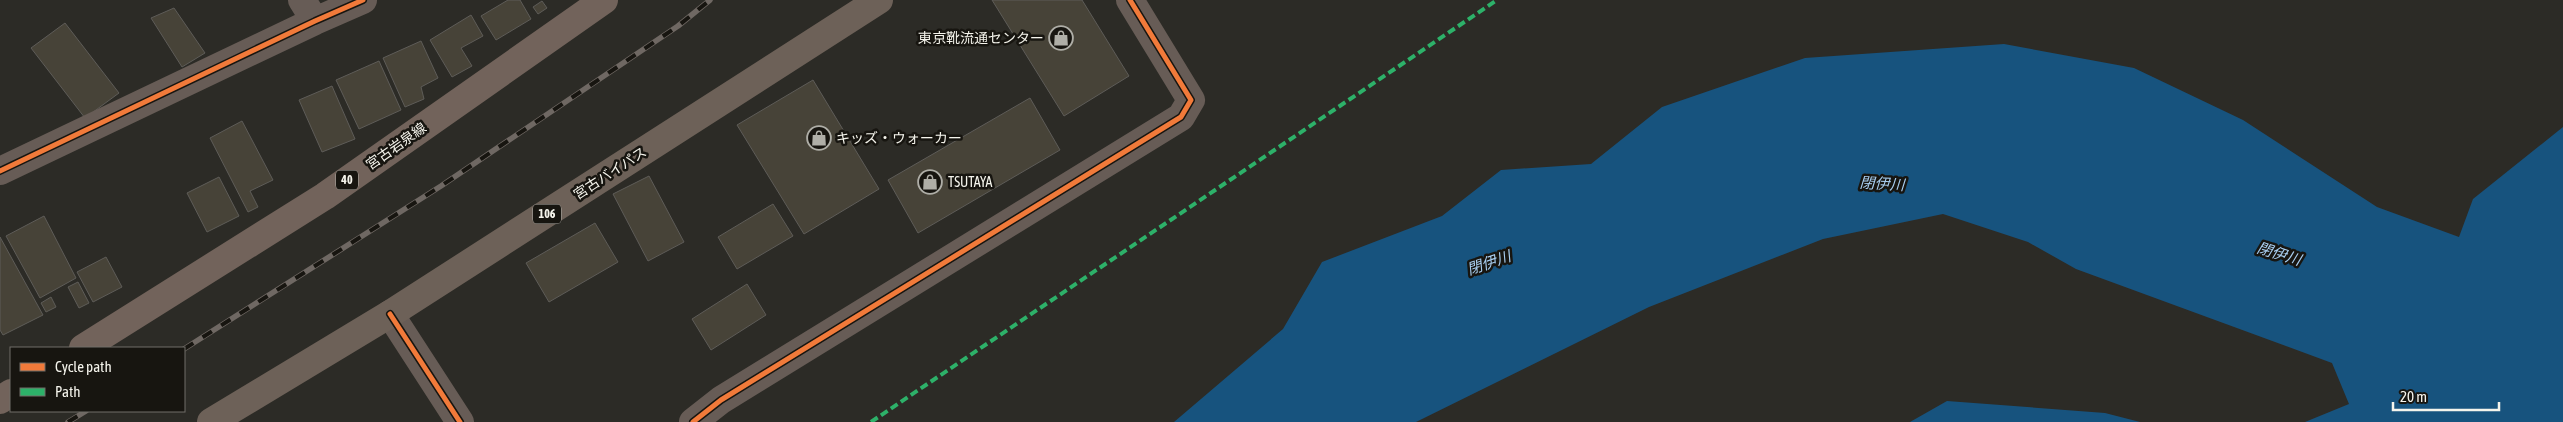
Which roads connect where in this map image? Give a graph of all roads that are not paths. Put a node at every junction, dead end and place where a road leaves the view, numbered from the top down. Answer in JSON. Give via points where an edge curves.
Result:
{"nodes":[{"id":1,"x":363,"y":0,"type":"edge"},
{"id":2,"x":604,"y":0,"type":"edge"},
{"id":3,"x":879,"y":0,"type":"edge"},
{"id":4,"x":1130,"y":0,"type":"edge"},
{"id":5,"x":309,"y":10,"type":"edge"},
{"id":6,"x":0,"y":171,"type":"edge"},
{"id":7,"x":390,"y":314,"type":"junction"},
{"id":8,"x":85,"y":347,"type":"edge"},
{"id":9,"x":211,"y":422,"type":"edge"},
{"id":10,"x":460,"y":422,"type":"edge"},
{"id":11,"x":693,"y":422,"type":"edge"}],
"edges":[{"from":1,"to":5,"type":"street"},
{"from":2,"to":8,"type":"main road","name":"宮古岩泉線","number":"40","via":[[325,196]]},
{"from":3,"to":7,"type":"highway","name":"宮古バイパス","number":"106"},
{"from":4,"to":11,"type":"street","via":[[1191,100],[1181,117],[721,400]]},
{"from":5,"to":6,"type":"street"},
{"from":7,"to":9,"type":"highway","name":"宮古バイパス","number":"106"},
{"from":7,"to":10,"type":"street"}]}
